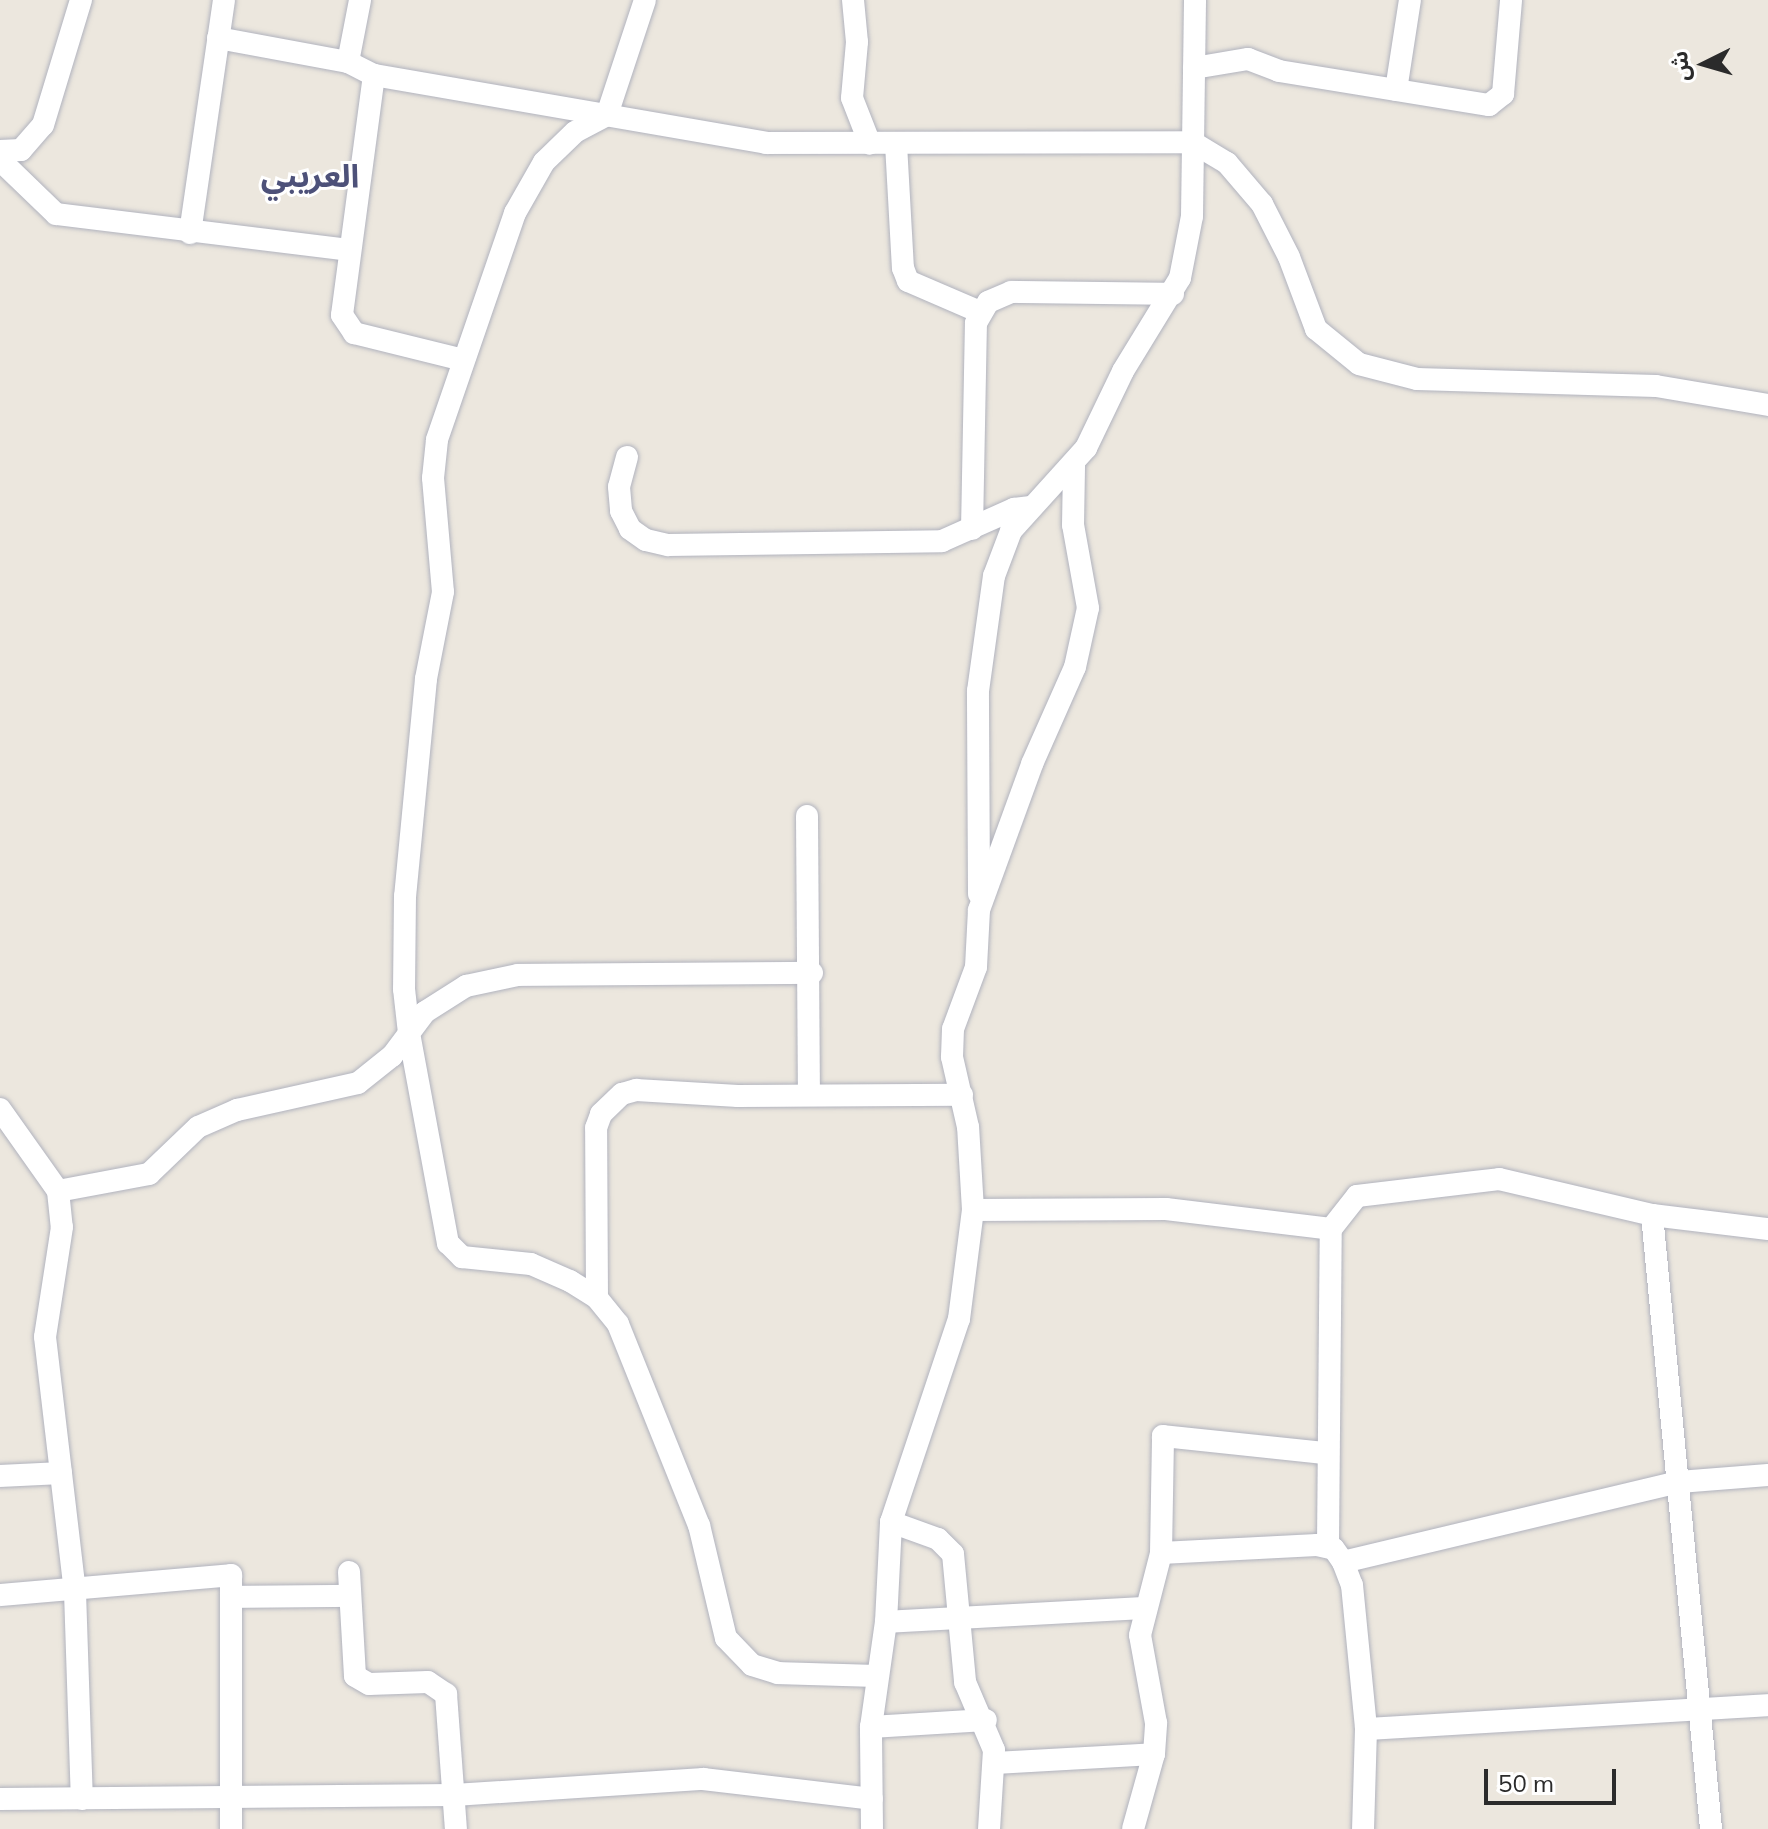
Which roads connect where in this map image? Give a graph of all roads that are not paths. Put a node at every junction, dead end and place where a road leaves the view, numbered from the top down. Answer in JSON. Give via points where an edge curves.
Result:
{"nodes":[{"id":1,"x":81,"y":0,"type":"edge"},
{"id":2,"x":224,"y":0,"type":"edge"},
{"id":3,"x":360,"y":0,"type":"edge"},
{"id":4,"x":645,"y":0,"type":"edge"},
{"id":5,"x":853,"y":0,"type":"edge"},
{"id":6,"x":1195,"y":0,"type":"edge"},
{"id":7,"x":1410,"y":0,"type":"edge"},
{"id":8,"x":1511,"y":0,"type":"edge"},
{"id":9,"x":218,"y":38,"type":"junction"},
{"id":10,"x":348,"y":62,"type":"junction"},
{"id":11,"x":1194,"y":68,"type":"junction"},
{"id":12,"x":374,"y":75,"type":"junction"},
{"id":13,"x":1396,"y":90,"type":"junction"},
{"id":14,"x":607,"y":115,"type":"junction"},
{"id":15,"x":1192,"y":142,"type":"junction"},
{"id":16,"x":870,"y":144,"type":"junction"},
{"id":17,"x":896,"y":144,"type":"junction"},
{"id":18,"x":0,"y":151,"type":"edge"},
{"id":19,"x":0,"y":160,"type":"edge"},
{"id":20,"x":190,"y":233,"type":"junction"},
{"id":21,"x":348,"y":250,"type":"junction"},
{"id":22,"x":1173,"y":294,"type":"junction"},
{"id":23,"x":980,"y":312,"type":"junction"},
{"id":24,"x":463,"y":360,"type":"junction"},
{"id":25,"x":1768,"y":405,"type":"edge"},
{"id":26,"x":627,"y":457,"type":"dead end"},
{"id":27,"x":1074,"y":465,"type":"junction"},
{"id":28,"x":1031,"y":507,"type":"junction"},
{"id":29,"x":972,"y":529,"type":"junction"},
{"id":30,"x":807,"y":816,"type":"dead end"},
{"id":31,"x":979,"y":910,"type":"junction"},
{"id":32,"x":812,"y":973,"type":"junction"},
{"id":33,"x":409,"y":1033,"type":"junction"},
{"id":34,"x":809,"y":1095,"type":"junction"},
{"id":35,"x":962,"y":1095,"type":"junction"},
{"id":36,"x":0,"y":1109,"type":"edge"},
{"id":37,"x":58,"y":1191,"type":"junction"},
{"id":38,"x":973,"y":1210,"type":"junction"},
{"id":39,"x":1652,"y":1215,"type":"junction"},
{"id":40,"x":1331,"y":1229,"type":"junction"},
{"id":41,"x":1768,"y":1229,"type":"edge"},
{"id":42,"x":597,"y":1298,"type":"junction"},
{"id":43,"x":1325,"y":1453,"type":"junction"},
{"id":44,"x":61,"y":1473,"type":"junction"},
{"id":45,"x":1768,"y":1475,"type":"edge"},
{"id":46,"x":0,"y":1476,"type":"edge"},
{"id":47,"x":1679,"y":1482,"type":"junction"},
{"id":48,"x":891,"y":1522,"type":"junction"},
{"id":49,"x":1328,"y":1545,"type":"junction"},
{"id":50,"x":1161,"y":1553,"type":"junction"},
{"id":51,"x":1343,"y":1562,"type":"junction"},
{"id":52,"x":349,"y":1572,"type":"dead end"},
{"id":53,"x":75,"y":1592,"type":"junction"},
{"id":54,"x":0,"y":1595,"type":"edge"},
{"id":55,"x":350,"y":1596,"type":"junction"},
{"id":56,"x":231,"y":1597,"type":"junction"},
{"id":57,"x":1142,"y":1608,"type":"junction"},
{"id":58,"x":960,"y":1618,"type":"junction"},
{"id":59,"x":886,"y":1622,"type":"junction"},
{"id":60,"x":874,"y":1676,"type":"junction"},
{"id":61,"x":1768,"y":1705,"type":"edge"},
{"id":62,"x":1702,"y":1706,"type":"junction"},
{"id":63,"x":986,"y":1720,"type":"junction"},
{"id":64,"x":871,"y":1727,"type":"junction"},
{"id":65,"x":1366,"y":1729,"type":"junction"},
{"id":66,"x":1154,"y":1754,"type":"junction"},
{"id":67,"x":995,"y":1763,"type":"junction"},
{"id":68,"x":454,"y":1795,"type":"junction"},
{"id":69,"x":231,"y":1797,"type":"junction"},
{"id":70,"x":0,"y":1799,"type":"edge"},
{"id":71,"x":82,"y":1799,"type":"junction"},
{"id":72,"x":872,"y":1799,"type":"junction"},
{"id":73,"x":231,"y":1829,"type":"edge"},
{"id":74,"x":456,"y":1829,"type":"edge"},
{"id":75,"x":872,"y":1829,"type":"edge"},
{"id":76,"x":989,"y":1829,"type":"edge"},
{"id":77,"x":1133,"y":1829,"type":"edge"},
{"id":78,"x":1363,"y":1829,"type":"edge"},
{"id":79,"x":1711,"y":1829,"type":"edge"}],
"edges":[{"from":1,"to":18,"type":"street","via":[[43,125],[21,150]]},
{"from":2,"to":9,"type":"street"},
{"from":3,"to":10,"type":"street"},
{"from":4,"to":14,"type":"street"},
{"from":5,"to":16,"type":"street","via":[[857,42],[852,98]]},
{"from":6,"to":11,"type":"street"},
{"from":7,"to":13,"type":"street"},
{"from":8,"to":13,"type":"street","via":[[1498,103]]},
{"from":9,"to":10,"type":"street"},
{"from":9,"to":20,"type":"street"},
{"from":10,"to":12,"type":"street"},
{"from":11,"to":13,"type":"street","via":[[1248,59],[1279,71]]},
{"from":11,"to":15,"type":"street"},
{"from":12,"to":14,"type":"street"},
{"from":12,"to":21,"type":"street"},
{"from":14,"to":16,"type":"street","via":[[725,138]]},
{"from":14,"to":24,"type":"street","via":[[575,132],[530,184]]},
{"from":15,"to":17,"type":"street"},
{"from":15,"to":22,"type":"street","via":[[1192,216]]},
{"from":15,"to":25,"type":"street","via":[[1227,163],[1262,204],[1316,329],[1359,364],[1417,379],[1656,386]]},
{"from":16,"to":17,"type":"street"},
{"from":17,"to":23,"type":"street","via":[[908,281]]},
{"from":19,"to":20,"type":"street","via":[[56,214]]},
{"from":20,"to":21,"type":"street"},
{"from":21,"to":24,"type":"street","via":[[342,303],[347,328]]},
{"from":22,"to":23,"type":"street","via":[[1011,292]]},
{"from":22,"to":27,"type":"street","via":[[1133,352]]},
{"from":23,"to":29,"type":"street","via":[[975,335]]},
{"from":24,"to":33,"type":"street","via":[[437,440],[433,478],[443,592],[426,679],[405,896]]},
{"from":26,"to":29,"type":"street","via":[[619,487],[621,511],[630,529],[668,545],[930,542]]},
{"from":27,"to":28,"type":"street"},
{"from":27,"to":31,"type":"street","via":[[1073,525],[1088,608],[1075,667],[1032,764]]},
{"from":28,"to":29,"type":"street","via":[[1022,506]]},
{"from":28,"to":31,"type":"street","via":[[1001,550],[983,637],[976,759]]},
{"from":30,"to":32,"type":"street"},
{"from":31,"to":35,"type":"street","via":[[976,967],[951,1044]]},
{"from":32,"to":33,"type":"street","via":[[490,979],[444,996]]},
{"from":32,"to":34,"type":"street"},
{"from":33,"to":37,"type":"street","via":[[392,1056],[358,1083],[237,1110],[198,1127],[149,1174]]},
{"from":33,"to":42,"type":"street","via":[[435,1190],[453,1251],[462,1257],[531,1264]]},
{"from":34,"to":35,"type":"street"},
{"from":34,"to":42,"type":"street","via":[[636,1090],[610,1102],[596,1128]]},
{"from":35,"to":38,"type":"street"},
{"from":36,"to":37,"type":"street"},
{"from":37,"to":44,"type":"street","via":[[62,1227],[45,1337]]},
{"from":38,"to":40,"type":"street","via":[[1166,1209]]},
{"from":38,"to":48,"type":"street","via":[[959,1319]]},
{"from":39,"to":40,"type":"street","via":[[1499,1179],[1357,1196]]},
{"from":39,"to":41,"type":"street"},
{"from":39,"to":47,"type":"street"},
{"from":40,"to":43,"type":"street"},
{"from":42,"to":60,"type":"street","via":[[627,1340],[699,1525],[726,1638],[752,1665],[778,1673]]},
{"from":43,"to":49,"type":"street"},
{"from":43,"to":50,"type":"street","via":[[1163,1436]]},
{"from":44,"to":46,"type":"street"},
{"from":44,"to":53,"type":"street"},
{"from":45,"to":47,"type":"street"},
{"from":47,"to":51,"type":"street"},
{"from":47,"to":62,"type":"street"},
{"from":48,"to":58,"type":"street","via":[[950,1548]]},
{"from":48,"to":59,"type":"street"},
{"from":49,"to":50,"type":"street"},
{"from":49,"to":51,"type":"street"},
{"from":50,"to":57,"type":"street"},
{"from":51,"to":65,"type":"street","via":[[1352,1585]]},
{"from":52,"to":55,"type":"street"},
{"from":53,"to":54,"type":"street"},
{"from":53,"to":56,"type":"street","via":[[231,1575]]},
{"from":53,"to":71,"type":"street"},
{"from":55,"to":56,"type":"street"},
{"from":55,"to":68,"type":"street","via":[[355,1676],[369,1684],[428,1682],[446,1694]]},
{"from":56,"to":69,"type":"street"},
{"from":57,"to":58,"type":"street"},
{"from":57,"to":66,"type":"street","via":[[1140,1635],[1156,1723]]},
{"from":58,"to":59,"type":"street"},
{"from":58,"to":63,"type":"street","via":[[965,1682]]},
{"from":59,"to":60,"type":"street"},
{"from":60,"to":64,"type":"street"},
{"from":61,"to":62,"type":"street"},
{"from":62,"to":65,"type":"street"},
{"from":62,"to":79,"type":"street"},
{"from":63,"to":64,"type":"street"},
{"from":63,"to":67,"type":"street"},
{"from":64,"to":72,"type":"street"},
{"from":65,"to":78,"type":"street"},
{"from":66,"to":67,"type":"street"},
{"from":66,"to":77,"type":"street"},
{"from":67,"to":76,"type":"street"},
{"from":68,"to":69,"type":"street"},
{"from":68,"to":72,"type":"street","via":[[703,1779]]},
{"from":68,"to":74,"type":"street"},
{"from":69,"to":71,"type":"street"},
{"from":69,"to":73,"type":"street"},
{"from":70,"to":71,"type":"street"},
{"from":72,"to":75,"type":"street"}]}
